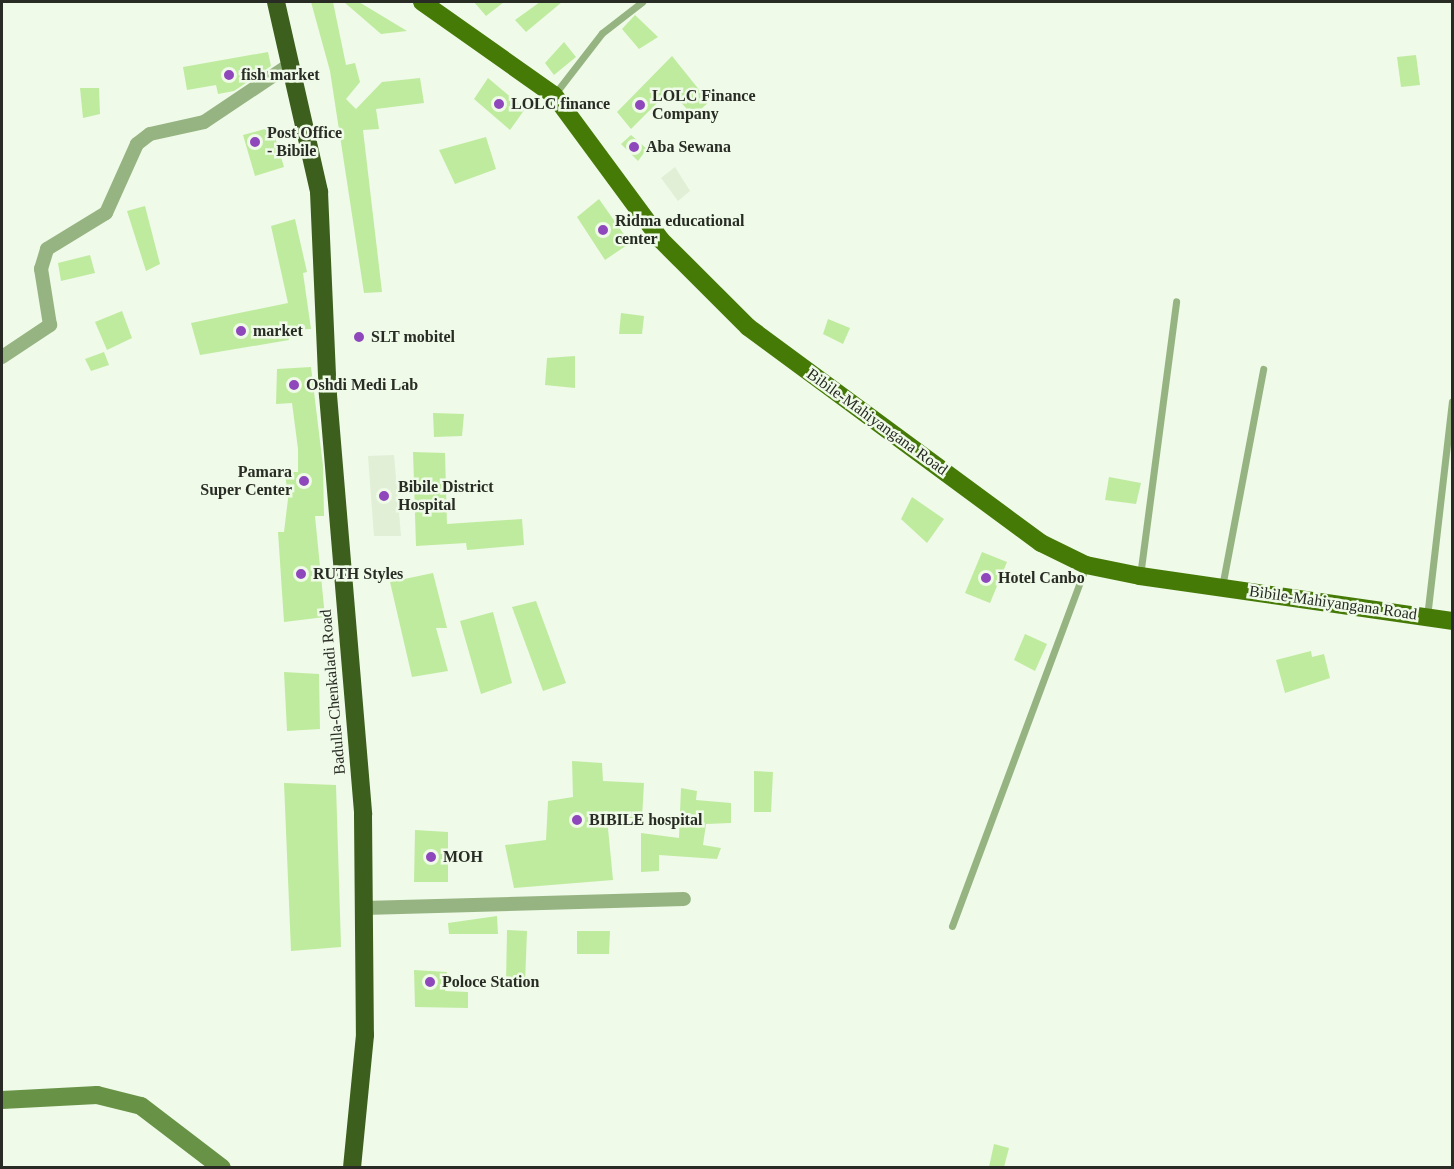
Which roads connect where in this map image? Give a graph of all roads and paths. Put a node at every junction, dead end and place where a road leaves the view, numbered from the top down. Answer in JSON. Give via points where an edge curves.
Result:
{"nodes":[{"id":1,"x":276,"y":2,"type":"edge"},
{"id":2,"x":422,"y":2,"type":"edge"},
{"id":3,"x":642,"y":2,"type":"edge"},
{"id":4,"x":289,"y":65,"type":"junction"},
{"id":5,"x":554,"y":95,"type":"junction"},
{"id":6,"x":1176,"y":301,"type":"dead end"},
{"id":7,"x":2,"y":357,"type":"edge"},
{"id":8,"x":1263,"y":369,"type":"dead end"},
{"id":9,"x":1452,"y":401,"type":"edge"},
{"id":10,"x":1086,"y":565,"type":"junction"},
{"id":11,"x":1140,"y":576,"type":"junction"},
{"id":12,"x":1222,"y":587,"type":"junction"},
{"id":13,"x":1427,"y":616,"type":"junction"},
{"id":14,"x":1452,"y":621,"type":"edge"},
{"id":15,"x":684,"y":899,"type":"dead end"},
{"id":16,"x":364,"y":908,"type":"junction"},
{"id":17,"x":952,"y":926,"type":"dead end"},
{"id":18,"x":2,"y":1100,"type":"edge"},
{"id":19,"x":222,"y":1167,"type":"edge"},
{"id":20,"x":352,"y":1167,"type":"edge"}],
"edges":[{"from":1,"to":4,"type":"highway","name":"Badulla-Chenkaladi Road"},
{"from":2,"to":5,"type":"main road","name":"Bibile-Mahiyangana Road"},
{"from":3,"to":5,"type":"lane","via":[[602,33]]},
{"from":4,"to":7,"type":"street","via":[[204,122],[150,134],[137,144],[106,213],[47,249],[41,269],[50,325]]},
{"from":4,"to":16,"type":"highway","name":"Badulla-Chenkaladi Road","via":[[319,192],[328,394],[363,815]]},
{"from":5,"to":10,"type":"main road","name":"Bibile-Mahiyangana Road","via":[[661,240],[748,327],[1041,543]]},
{"from":6,"to":11,"type":"lane"},
{"from":8,"to":12,"type":"lane"},
{"from":9,"to":13,"type":"lane"},
{"from":10,"to":11,"type":"main road","name":"Bibile-Mahiyangana Road"},
{"from":10,"to":17,"type":"lane"},
{"from":11,"to":12,"type":"main road","name":"Bibile-Mahiyangana Road"},
{"from":12,"to":13,"type":"main road","name":"Bibile-Mahiyangana Road"},
{"from":13,"to":14,"type":"main road","name":"Bibile-Mahiyangana Road"},
{"from":15,"to":16,"type":"street"},
{"from":16,"to":20,"type":"highway","name":"Badulla-Chenkaladi Road","via":[[365,1035]]},
{"from":18,"to":19,"type":"street","via":[[97,1095],[141,1106]]}]}
